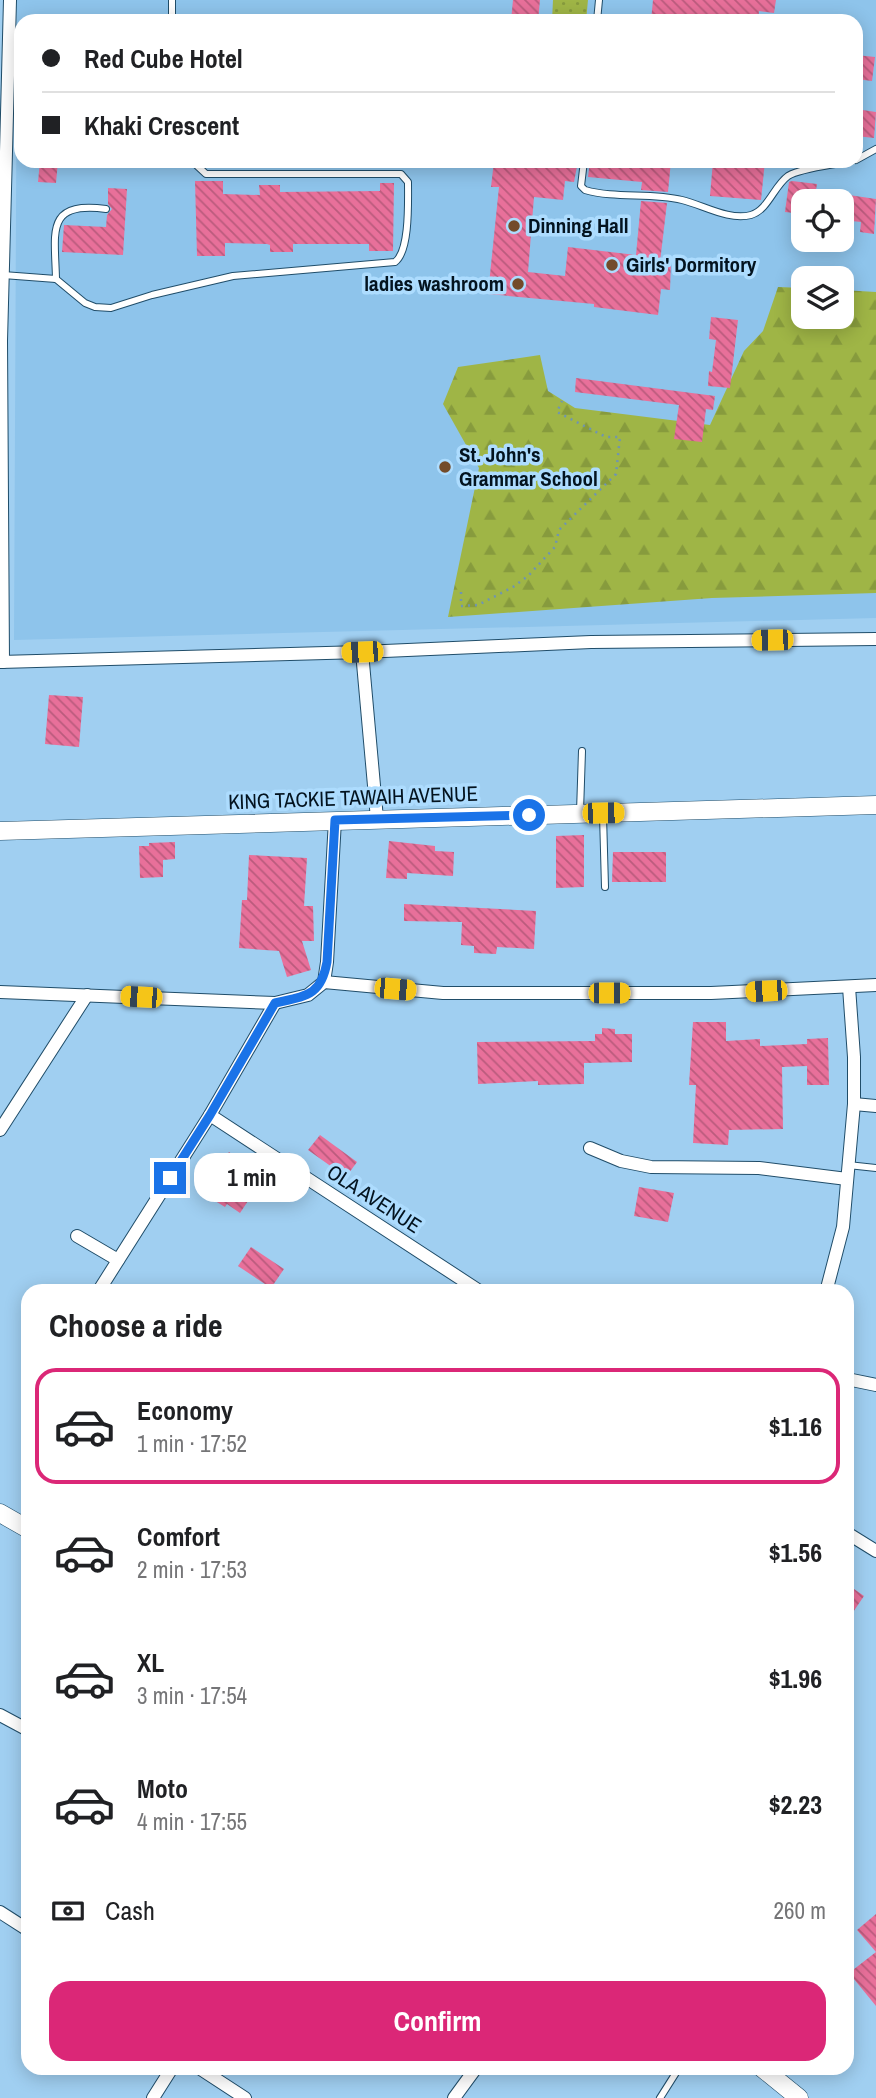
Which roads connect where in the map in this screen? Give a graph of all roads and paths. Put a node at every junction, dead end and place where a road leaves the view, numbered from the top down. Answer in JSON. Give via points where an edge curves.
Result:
{"nodes":[{"id":1,"x":10,"y":0,"type":"edge"},
{"id":2,"x":200,"y":168,"type":"edge"},
{"id":3,"x":583,"y":168,"type":"edge"},
{"id":4,"x":814,"y":168,"type":"edge"},
{"id":5,"x":3,"y":169,"type":"edge"},
{"id":6,"x":106,"y":209,"type":"dead end"},
{"id":7,"x":3,"y":275,"type":"junction"},
{"id":8,"x":56,"y":279,"type":"junction"},
{"id":9,"x":1,"y":341,"type":"edge"},
{"id":10,"x":562,"y":401,"type":"dead end"},
{"id":11,"x":0,"y":499,"type":"edge"},
{"id":12,"x":461,"y":592,"type":"dead end"},
{"id":13,"x":876,"y":639,"type":"edge"},
{"id":14,"x":362,"y":652,"type":"junction"},
{"id":15,"x":1,"y":662,"type":"edge"},
{"id":16,"x":582,"y":751,"type":"dead end"},
{"id":17,"x":876,"y":806,"type":"edge"},
{"id":18,"x":603,"y":813,"type":"junction"},
{"id":19,"x":580,"y":814,"type":"junction"},
{"id":20,"x":377,"y":819,"type":"junction"},
{"id":21,"x":335,"y":820,"type":"junction"},
{"id":22,"x":0,"y":831,"type":"edge"},
{"id":23,"x":606,"y":887,"type":"dead end"},
{"id":24,"x":324,"y":982,"type":"junction"},
{"id":25,"x":876,"y":985,"type":"edge"},
{"id":26,"x":849,"y":987,"type":"junction"},
{"id":27,"x":0,"y":992,"type":"edge"},
{"id":28,"x":87,"y":995,"type":"junction"},
{"id":29,"x":275,"y":1003,"type":"junction"},
{"id":30,"x":854,"y":1104,"type":"junction"},
{"id":31,"x":876,"y":1106,"type":"edge"},
{"id":32,"x":210,"y":1115,"type":"junction"},
{"id":33,"x":0,"y":1130,"type":"edge"},
{"id":34,"x":590,"y":1148,"type":"dead end"},
{"id":35,"x":848,"y":1165,"type":"junction"},
{"id":36,"x":876,"y":1168,"type":"edge"},
{"id":37,"x":847,"y":1179,"type":"junction"},
{"id":38,"x":77,"y":1236,"type":"dead end"},
{"id":39,"x":118,"y":1260,"type":"junction"},
{"id":40,"x":103,"y":1284,"type":"edge"},
{"id":41,"x":469,"y":1284,"type":"edge"},
{"id":42,"x":828,"y":1284,"type":"edge"},
{"id":43,"x":854,"y":1380,"type":"edge"},
{"id":44,"x":876,"y":1385,"type":"edge"},
{"id":45,"x":0,"y":1513,"type":"edge"},
{"id":46,"x":21,"y":1525,"type":"edge"},
{"id":47,"x":854,"y":1537,"type":"edge"},
{"id":48,"x":876,"y":1551,"type":"edge"},
{"id":49,"x":0,"y":1715,"type":"edge"},
{"id":50,"x":21,"y":1726,"type":"edge"},
{"id":51,"x":0,"y":1912,"type":"edge"},
{"id":52,"x":21,"y":1926,"type":"edge"},
{"id":53,"x":168,"y":2075,"type":"edge"},
{"id":54,"x":210,"y":2075,"type":"edge"},
{"id":55,"x":472,"y":2075,"type":"edge"},
{"id":56,"x":675,"y":2075,"type":"edge"},
{"id":57,"x":774,"y":2075,"type":"edge"},
{"id":58,"x":153,"y":2098,"type":"edge"},
{"id":59,"x":245,"y":2098,"type":"edge"},
{"id":60,"x":454,"y":2098,"type":"edge"},
{"id":61,"x":660,"y":2098,"type":"edge"},
{"id":62,"x":799,"y":2098,"type":"edge"}],
"edges":[{"from":1,"to":5,"type":"street"},
{"from":2,"to":8,"type":"lane","via":[[206,174],[401,174],[408,182],[402,255],[396,262],[233,276],[111,308],[85,303]]},
{"from":3,"to":4,"type":"lane","via":[[581,186],[585,190],[679,199],[744,216],[758,211],[786,177]]},
{"from":5,"to":7,"type":"street"},
{"from":6,"to":8,"type":"lane","via":[[75,207],[59,219]]},
{"from":7,"to":8,"type":"lane"},
{"from":7,"to":9,"type":"street"},
{"from":9,"to":11,"type":"street"},
{"from":10,"to":12,"type":"path","via":[[557,412],[606,437],[620,437],[615,474],[559,530],[555,547],[528,576],[478,605],[461,606]]},
{"from":11,"to":15,"type":"street"},
{"from":13,"to":14,"type":"street","via":[[591,642]]},
{"from":14,"to":15,"type":"street"},
{"from":14,"to":20,"type":"street"},
{"from":16,"to":19,"type":"lane"},
{"from":17,"to":18,"type":"street","name":"KING TACKIE TAWAIH AVENUE"},
{"from":18,"to":19,"type":"street","name":"KING TACKIE TAWAIH AVENUE"},
{"from":18,"to":23,"type":"lane"},
{"from":19,"to":20,"type":"street","name":"KING TACKIE TAWAIH AVENUE"},
{"from":20,"to":21,"type":"street","name":"KING TACKIE TAWAIH AVENUE"},
{"from":21,"to":22,"type":"street","name":"KING TACKIE TAWAIH AVENUE"},
{"from":21,"to":24,"type":"street"},
{"from":24,"to":26,"type":"street","via":[[443,993],[711,993]]},
{"from":24,"to":29,"type":"street","via":[[307,995]]},
{"from":25,"to":26,"type":"street"},
{"from":26,"to":30,"type":"street"},
{"from":27,"to":28,"type":"street"},
{"from":28,"to":29,"type":"street"},
{"from":28,"to":33,"type":"street"},
{"from":29,"to":32,"type":"street"},
{"from":30,"to":31,"type":"street"},
{"from":30,"to":35,"type":"street"},
{"from":32,"to":39,"type":"street"},
{"from":32,"to":41,"type":"street","name":"OLA AVENUE"},
{"from":34,"to":37,"type":"street","via":[[650,1167],[759,1168]]},
{"from":35,"to":36,"type":"lane"},
{"from":35,"to":37,"type":"street"},
{"from":37,"to":42,"type":"street","via":[[843,1227]]},
{"from":38,"to":39,"type":"street"},
{"from":39,"to":40,"type":"street"},
{"from":43,"to":44,"type":"street"},
{"from":45,"to":46,"type":"street"},
{"from":47,"to":48,"type":"street"},
{"from":49,"to":50,"type":"street"},
{"from":51,"to":52,"type":"street"},
{"from":53,"to":58,"type":"street"},
{"from":54,"to":59,"type":"street"},
{"from":55,"to":60,"type":"street"},
{"from":56,"to":61,"type":"lane"},
{"from":57,"to":62,"type":"street"}]}
